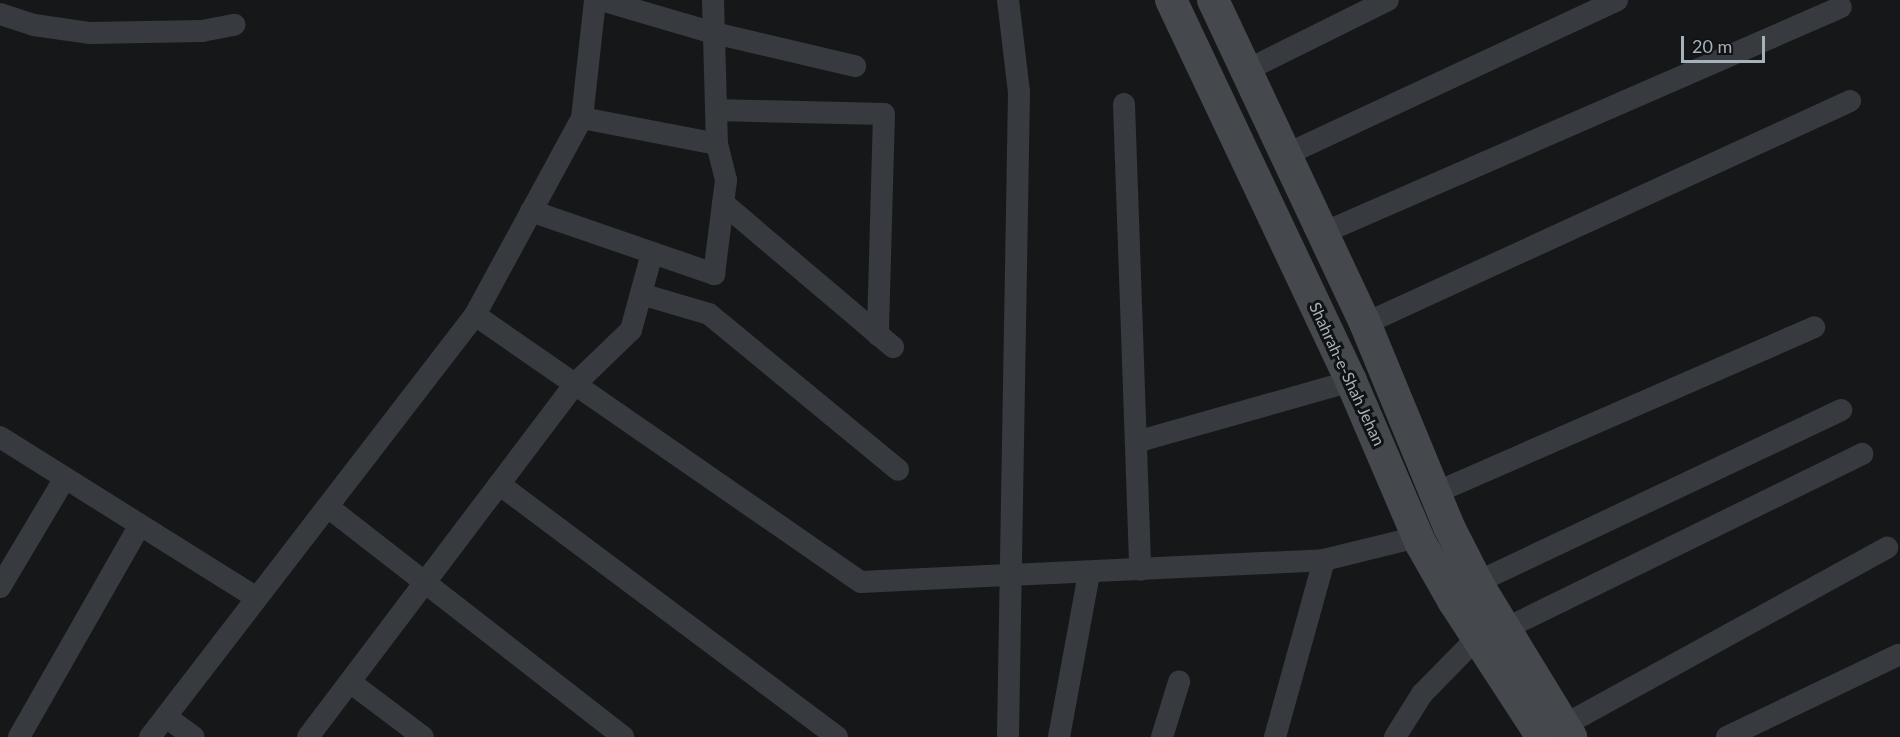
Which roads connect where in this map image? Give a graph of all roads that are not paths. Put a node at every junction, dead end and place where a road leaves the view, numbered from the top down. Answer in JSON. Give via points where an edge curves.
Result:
{"nodes":[{"id":1,"x":595,"y":0,"type":"edge"},
{"id":2,"x":601,"y":0,"type":"edge"},
{"id":3,"x":713,"y":0,"type":"edge"},
{"id":4,"x":1008,"y":0,"type":"edge"},
{"id":5,"x":1171,"y":0,"type":"edge"},
{"id":6,"x":1213,"y":0,"type":"edge"},
{"id":7,"x":1388,"y":0,"type":"edge"},
{"id":8,"x":1617,"y":0,"type":"edge"},
{"id":9,"x":1841,"y":7,"type":"dead end"},
{"id":10,"x":0,"y":14,"type":"edge"},
{"id":11,"x":234,"y":25,"type":"dead end"},
{"id":12,"x":714,"y":33,"type":"junction"},
{"id":13,"x":1245,"y":56,"type":"junction"},
{"id":14,"x":855,"y":66,"type":"dead end"},
{"id":15,"x":1850,"y":101,"type":"dead end"},
{"id":16,"x":1124,"y":104,"type":"dead end"},
{"id":17,"x":716,"y":110,"type":"junction"},
{"id":18,"x":582,"y":118,"type":"junction"},
{"id":19,"x":717,"y":144,"type":"junction"},
{"id":20,"x":1298,"y":149,"type":"junction"},
{"id":21,"x":723,"y":202,"type":"junction"},
{"id":22,"x":531,"y":212,"type":"junction"},
{"id":23,"x":1332,"y":229,"type":"junction"},
{"id":24,"x":652,"y":253,"type":"junction"},
{"id":25,"x":641,"y":294,"type":"junction"},
{"id":26,"x":475,"y":315,"type":"junction"},
{"id":27,"x":1373,"y":320,"type":"junction"},
{"id":28,"x":1814,"y":327,"type":"dead end"},
{"id":29,"x":1351,"y":381,"type":"junction"},
{"id":30,"x":575,"y":384,"type":"junction"},
{"id":31,"x":1841,"y":411,"type":"dead end"},
{"id":32,"x":0,"y":437,"type":"edge"},
{"id":33,"x":1136,"y":442,"type":"junction"},
{"id":34,"x":1862,"y":454,"type":"dead end"},
{"id":35,"x":898,"y":470,"type":"dead end"},
{"id":36,"x":65,"y":478,"type":"junction"},
{"id":37,"x":499,"y":484,"type":"junction"},
{"id":38,"x":1428,"y":496,"type":"junction"},
{"id":39,"x":328,"y":507,"type":"junction"},
{"id":40,"x":140,"y":525,"type":"junction"},
{"id":41,"x":1405,"y":540,"type":"junction"},
{"id":42,"x":1887,"y":548,"type":"dead end"},
{"id":43,"x":1324,"y":560,"type":"junction"},
{"id":44,"x":1140,"y":570,"type":"junction"},
{"id":45,"x":1089,"y":573,"type":"junction"},
{"id":46,"x":1012,"y":576,"type":"junction"},
{"id":47,"x":1486,"y":578,"type":"junction"},
{"id":48,"x":425,"y":582,"type":"junction"},
{"id":49,"x":0,"y":587,"type":"edge"},
{"id":50,"x":257,"y":598,"type":"junction"},
{"id":51,"x":1513,"y":626,"type":"junction"},
{"id":52,"x":1468,"y":647,"type":"junction"},
{"id":53,"x":1898,"y":656,"type":"dead end"},
{"id":54,"x":350,"y":682,"type":"junction"},
{"id":55,"x":1179,"y":682,"type":"dead end"},
{"id":56,"x":166,"y":717,"type":"junction"},
{"id":57,"x":1574,"y":732,"type":"edge"},
{"id":58,"x":19,"y":737,"type":"edge"},
{"id":59,"x":150,"y":737,"type":"edge"},
{"id":60,"x":194,"y":737,"type":"edge"},
{"id":61,"x":308,"y":737,"type":"edge"},
{"id":62,"x":423,"y":737,"type":"edge"},
{"id":63,"x":623,"y":737,"type":"edge"},
{"id":64,"x":837,"y":737,"type":"edge"},
{"id":65,"x":1008,"y":737,"type":"edge"},
{"id":66,"x":1059,"y":737,"type":"edge"},
{"id":67,"x":1161,"y":737,"type":"edge"},
{"id":68,"x":1275,"y":737,"type":"edge"},
{"id":69,"x":1395,"y":737,"type":"edge"},
{"id":70,"x":1526,"y":737,"type":"edge"},
{"id":71,"x":1542,"y":737,"type":"edge"},
{"id":72,"x":1726,"y":737,"type":"edge"}],
"edges":[{"from":1,"to":18,"type":"street"},
{"from":2,"to":12,"type":"street"},
{"from":3,"to":12,"type":"street"},
{"from":4,"to":46,"type":"street","via":[[1018,92]]},
{"from":5,"to":29,"type":"main road","name":"Shahrah-e-Shah Jehan"},
{"from":6,"to":13,"type":"main road","name":"Shahrah-e-Shah Jehan"},
{"from":7,"to":13,"type":"street"},
{"from":8,"to":20,"type":"street"},
{"from":9,"to":23,"type":"street"},
{"from":10,"to":11,"type":"street","via":[[34,25],[90,33],[202,31]]},
{"from":12,"to":14,"type":"street"},
{"from":12,"to":17,"type":"street"},
{"from":13,"to":20,"type":"street"},
{"from":13,"to":38,"type":"main road","name":"Shahrah-e-Shah Jehan","via":[[1365,323]]},
{"from":15,"to":27,"type":"street"},
{"from":16,"to":33,"type":"street"},
{"from":17,"to":19,"type":"street"},
{"from":17,"to":21,"type":"street","via":[[885,114],[886,341]]},
{"from":18,"to":19,"type":"street"},
{"from":18,"to":22,"type":"street"},
{"from":19,"to":21,"type":"street","via":[[726,180]]},
{"from":20,"to":23,"type":"street"},
{"from":21,"to":24,"type":"street","via":[[714,274]]},
{"from":22,"to":24,"type":"street"},
{"from":22,"to":26,"type":"street"},
{"from":23,"to":27,"type":"street"},
{"from":24,"to":25,"type":"street"},
{"from":25,"to":30,"type":"street","via":[[631,330]]},
{"from":25,"to":35,"type":"street","via":[[710,314]]},
{"from":26,"to":30,"type":"street"},
{"from":26,"to":39,"type":"street"},
{"from":27,"to":38,"type":"street"},
{"from":28,"to":38,"type":"street"},
{"from":29,"to":33,"type":"street"},
{"from":29,"to":38,"type":"main road","name":"Shahrah-e-Shah Jehan"},
{"from":30,"to":37,"type":"street"},
{"from":30,"to":46,"type":"street","via":[[861,582]]},
{"from":31,"to":47,"type":"street"},
{"from":32,"to":36,"type":"street"},
{"from":33,"to":44,"type":"street"},
{"from":34,"to":51,"type":"street"},
{"from":36,"to":40,"type":"street"},
{"from":36,"to":49,"type":"street"},
{"from":37,"to":48,"type":"street"},
{"from":37,"to":64,"type":"street"},
{"from":38,"to":41,"type":"street"},
{"from":38,"to":47,"type":"street"},
{"from":38,"to":57,"type":"main road","name":"Shahrah-e-Shah Jehan","via":[[1479,586]]},
{"from":38,"to":71,"type":"main road","name":"Shahrah-e-Shah Jehan","via":[[1421,544]]},
{"from":39,"to":48,"type":"street"},
{"from":39,"to":50,"type":"street"},
{"from":40,"to":50,"type":"street"},
{"from":40,"to":58,"type":"street"},
{"from":41,"to":43,"type":"street"},
{"from":41,"to":52,"type":"street"},
{"from":42,"to":57,"type":"street"},
{"from":43,"to":44,"type":"street"},
{"from":43,"to":68,"type":"street"},
{"from":44,"to":45,"type":"street"},
{"from":45,"to":46,"type":"street"},
{"from":45,"to":66,"type":"street"},
{"from":46,"to":65,"type":"street"},
{"from":47,"to":51,"type":"street"},
{"from":48,"to":54,"type":"street"},
{"from":48,"to":63,"type":"street"},
{"from":50,"to":56,"type":"street"},
{"from":51,"to":57,"type":"street"},
{"from":52,"to":69,"type":"street","via":[[1422,694]]},
{"from":52,"to":70,"type":"street"},
{"from":53,"to":72,"type":"street"},
{"from":54,"to":61,"type":"street"},
{"from":54,"to":62,"type":"street"},
{"from":55,"to":67,"type":"street"},
{"from":56,"to":59,"type":"street"},
{"from":56,"to":60,"type":"street"}]}
